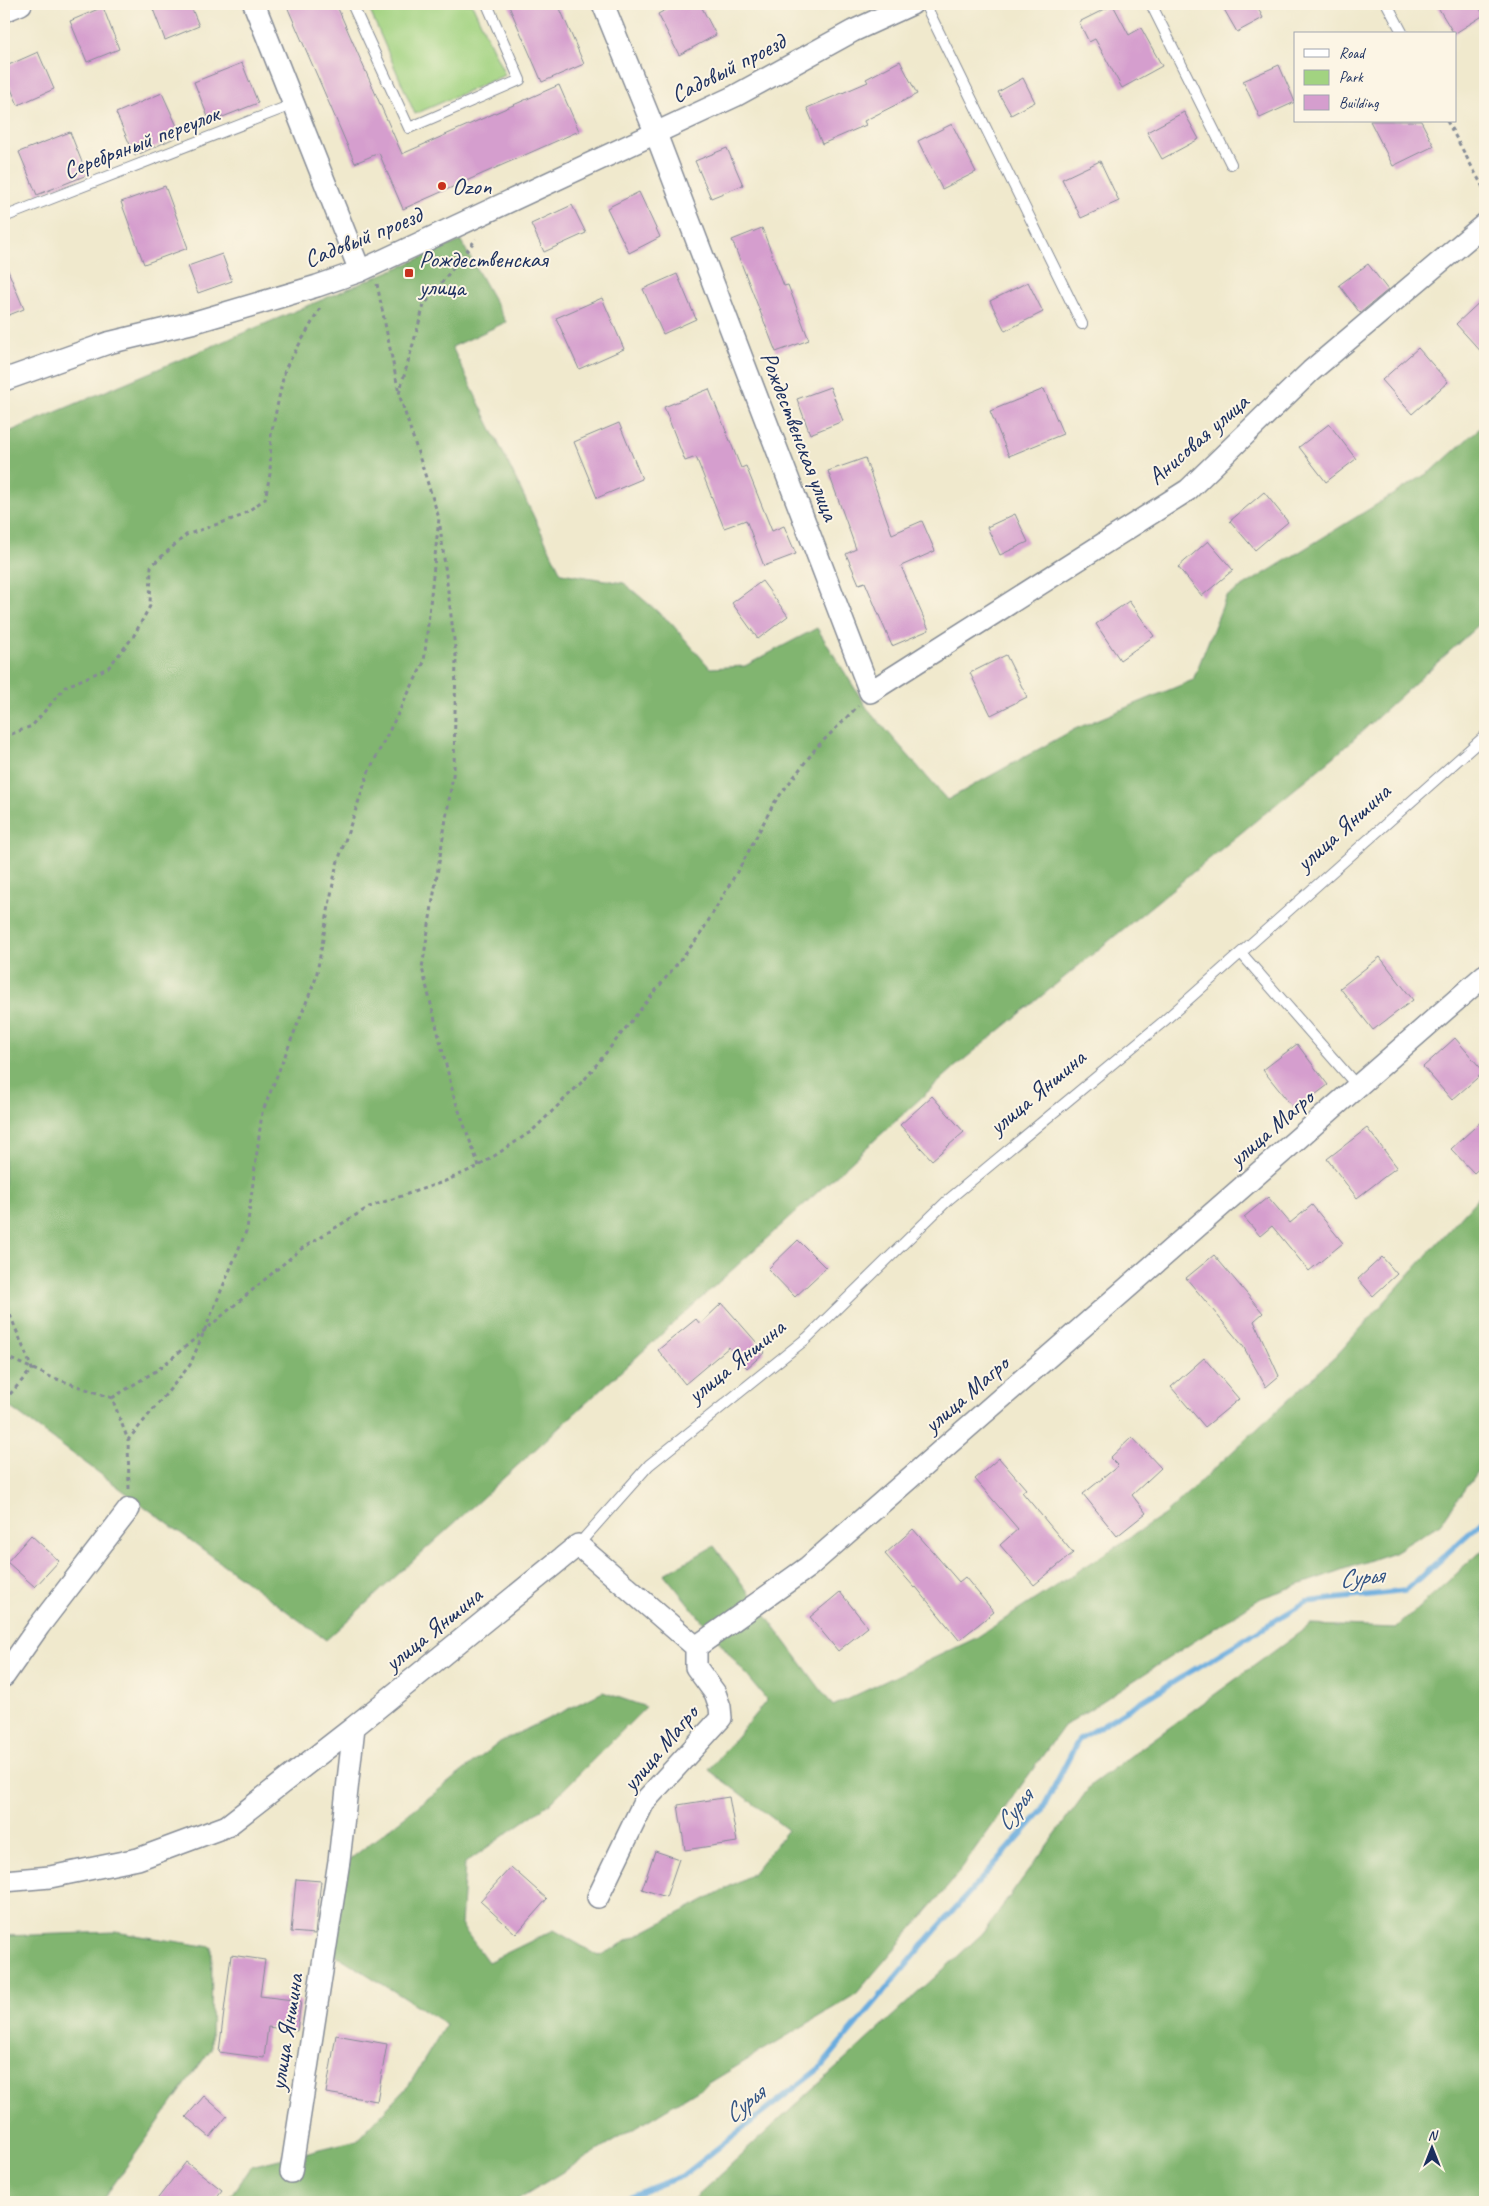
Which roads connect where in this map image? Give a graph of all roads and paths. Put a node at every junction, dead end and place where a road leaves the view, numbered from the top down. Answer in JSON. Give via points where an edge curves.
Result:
{"nodes":[{"id":1,"x":21,"y":4,"type":"edge"},
{"id":2,"x":254,"y":4,"type":"edge"},
{"id":3,"x":352,"y":4,"type":"edge"},
{"id":4,"x":487,"y":4,"type":"edge"},
{"id":5,"x":603,"y":4,"type":"edge"},
{"id":6,"x":912,"y":4,"type":"edge"},
{"id":7,"x":925,"y":4,"type":"edge"},
{"id":8,"x":1151,"y":4,"type":"edge"},
{"id":9,"x":1387,"y":4,"type":"edge"},
{"id":10,"x":4,"y":11,"type":"edge"},
{"id":11,"x":1402,"y":32,"type":"edge"},
{"id":12,"x":294,"y":104,"type":"junction"},
{"id":13,"x":1448,"y":122,"type":"edge"},
{"id":14,"x":656,"y":134,"type":"junction"},
{"id":15,"x":1231,"y":164,"type":"dead end"},
{"id":16,"x":1485,"y":190,"type":"edge"},
{"id":17,"x":4,"y":218,"type":"edge"},
{"id":18,"x":1485,"y":224,"type":"edge"},
{"id":19,"x":480,"y":235,"type":"dead end"},
{"id":20,"x":366,"y":268,"type":"junction"},
{"id":21,"x":325,"y":304,"type":"dead end"},
{"id":22,"x":1082,"y":324,"type":"dead end"},
{"id":23,"x":4,"y":380,"type":"edge"},
{"id":24,"x":399,"y":394,"type":"junction"},
{"id":25,"x":439,"y":518,"type":"junction"},
{"id":26,"x":870,"y":692,"type":"junction"},
{"id":27,"x":1485,"y":736,"type":"edge"},
{"id":28,"x":4,"y":737,"type":"edge"},
{"id":29,"x":1241,"y":953,"type":"junction"},
{"id":30,"x":1485,"y":975,"type":"edge"},
{"id":31,"x":1358,"y":1087,"type":"junction"},
{"id":32,"x":479,"y":1166,"type":"junction"},
{"id":33,"x":4,"y":1300,"type":"edge"},
{"id":34,"x":203,"y":1331,"type":"junction"},
{"id":35,"x":4,"y":1356,"type":"edge"},
{"id":36,"x":32,"y":1369,"type":"junction"},
{"id":37,"x":112,"y":1398,"type":"junction"},
{"id":38,"x":4,"y":1401,"type":"edge"},
{"id":39,"x":128,"y":1440,"type":"junction"},
{"id":40,"x":129,"y":1509,"type":"joint"},
{"id":41,"x":578,"y":1545,"type":"junction"},
{"id":42,"x":696,"y":1647,"type":"junction"},
{"id":43,"x":4,"y":1676,"type":"edge"},
{"id":44,"x":354,"y":1727,"type":"junction"},
{"id":45,"x":4,"y":1881,"type":"edge"},
{"id":46,"x":598,"y":1897,"type":"dead end"},
{"id":47,"x":291,"y":2172,"type":"dead end"}],
"edges":[{"from":1,"to":10,"type":"street"},
{"from":2,"to":12,"type":"street"},
{"from":3,"to":4,"type":"lane","via":[[409,128],[520,80]]},
{"from":5,"to":14,"type":"street","name":"Рождественская улица"},
{"from":6,"to":14,"type":"street","name":"Садовый проезд","via":[[853,31],[735,96]]},
{"from":7,"to":22,"type":"lane"},
{"from":8,"to":15,"type":"lane"},
{"from":9,"to":11,"type":"lane"},
{"from":12,"to":17,"type":"lane","name":"Серебряный переулок"},
{"from":12,"to":20,"type":"street"},
{"from":13,"to":16,"type":"path"},
{"from":14,"to":20,"type":"street","name":"Садовый проезд"},
{"from":14,"to":26,"type":"street","name":"Рождественская улица"},
{"from":18,"to":26,"type":"street","name":"Анисовая улица","via":[[1311,371],[1188,490]]},
{"from":19,"to":24,"type":"path","via":[[424,305]]},
{"from":20,"to":23,"type":"street","name":"Садовый проезд","via":[[195,322],[108,343]]},
{"from":20,"to":24,"type":"path"},
{"from":21,"to":28,"type":"path","via":[[318,309],[285,369],[272,435],[265,499],[241,516],[186,535],[151,566],[150,606],[133,637],[108,668],[65,687],[32,726]]},
{"from":24,"to":25,"type":"path"},
{"from":25,"to":32,"type":"path","via":[[456,656],[454,769],[422,968],[454,1097]]},
{"from":25,"to":34,"type":"path","via":[[424,662],[369,771],[336,867],[316,978],[262,1113],[247,1229]]},
{"from":26,"to":32,"type":"path","via":[[816,748],[774,802],[700,935],[585,1079],[532,1131]]},
{"from":27,"to":29,"type":"lane","name":"улица Яншина"},
{"from":29,"to":31,"type":"lane"},
{"from":29,"to":41,"type":"lane","name":"улица Яншина","via":[[948,1200],[807,1338],[648,1465]]},
{"from":30,"to":31,"type":"street","name":"улица Магро"},
{"from":31,"to":42,"type":"street","name":"улица Магро","via":[[808,1567]]},
{"from":32,"to":34,"type":"path","via":[[369,1207],[301,1249]]},
{"from":33,"to":36,"type":"path"},
{"from":34,"to":37,"type":"path","via":[[159,1370]]},
{"from":34,"to":39,"type":"path","via":[[190,1365]]},
{"from":35,"to":36,"type":"path"},
{"from":36,"to":37,"type":"path"},
{"from":36,"to":38,"type":"path"},
{"from":37,"to":39,"type":"path"},
{"from":39,"to":40,"type":"path"},
{"from":40,"to":43,"type":"street"},
{"from":41,"to":42,"type":"street"},
{"from":41,"to":44,"type":"street","name":"улица Яншина"},
{"from":42,"to":46,"type":"street","name":"улица Магро","via":[[696,1667],[715,1694],[721,1718],[644,1802]]},
{"from":44,"to":45,"type":"street","via":[[227,1826],[138,1859],[50,1877]]},
{"from":44,"to":47,"type":"street","name":"улица Яншина","via":[[339,1861]]}]}
